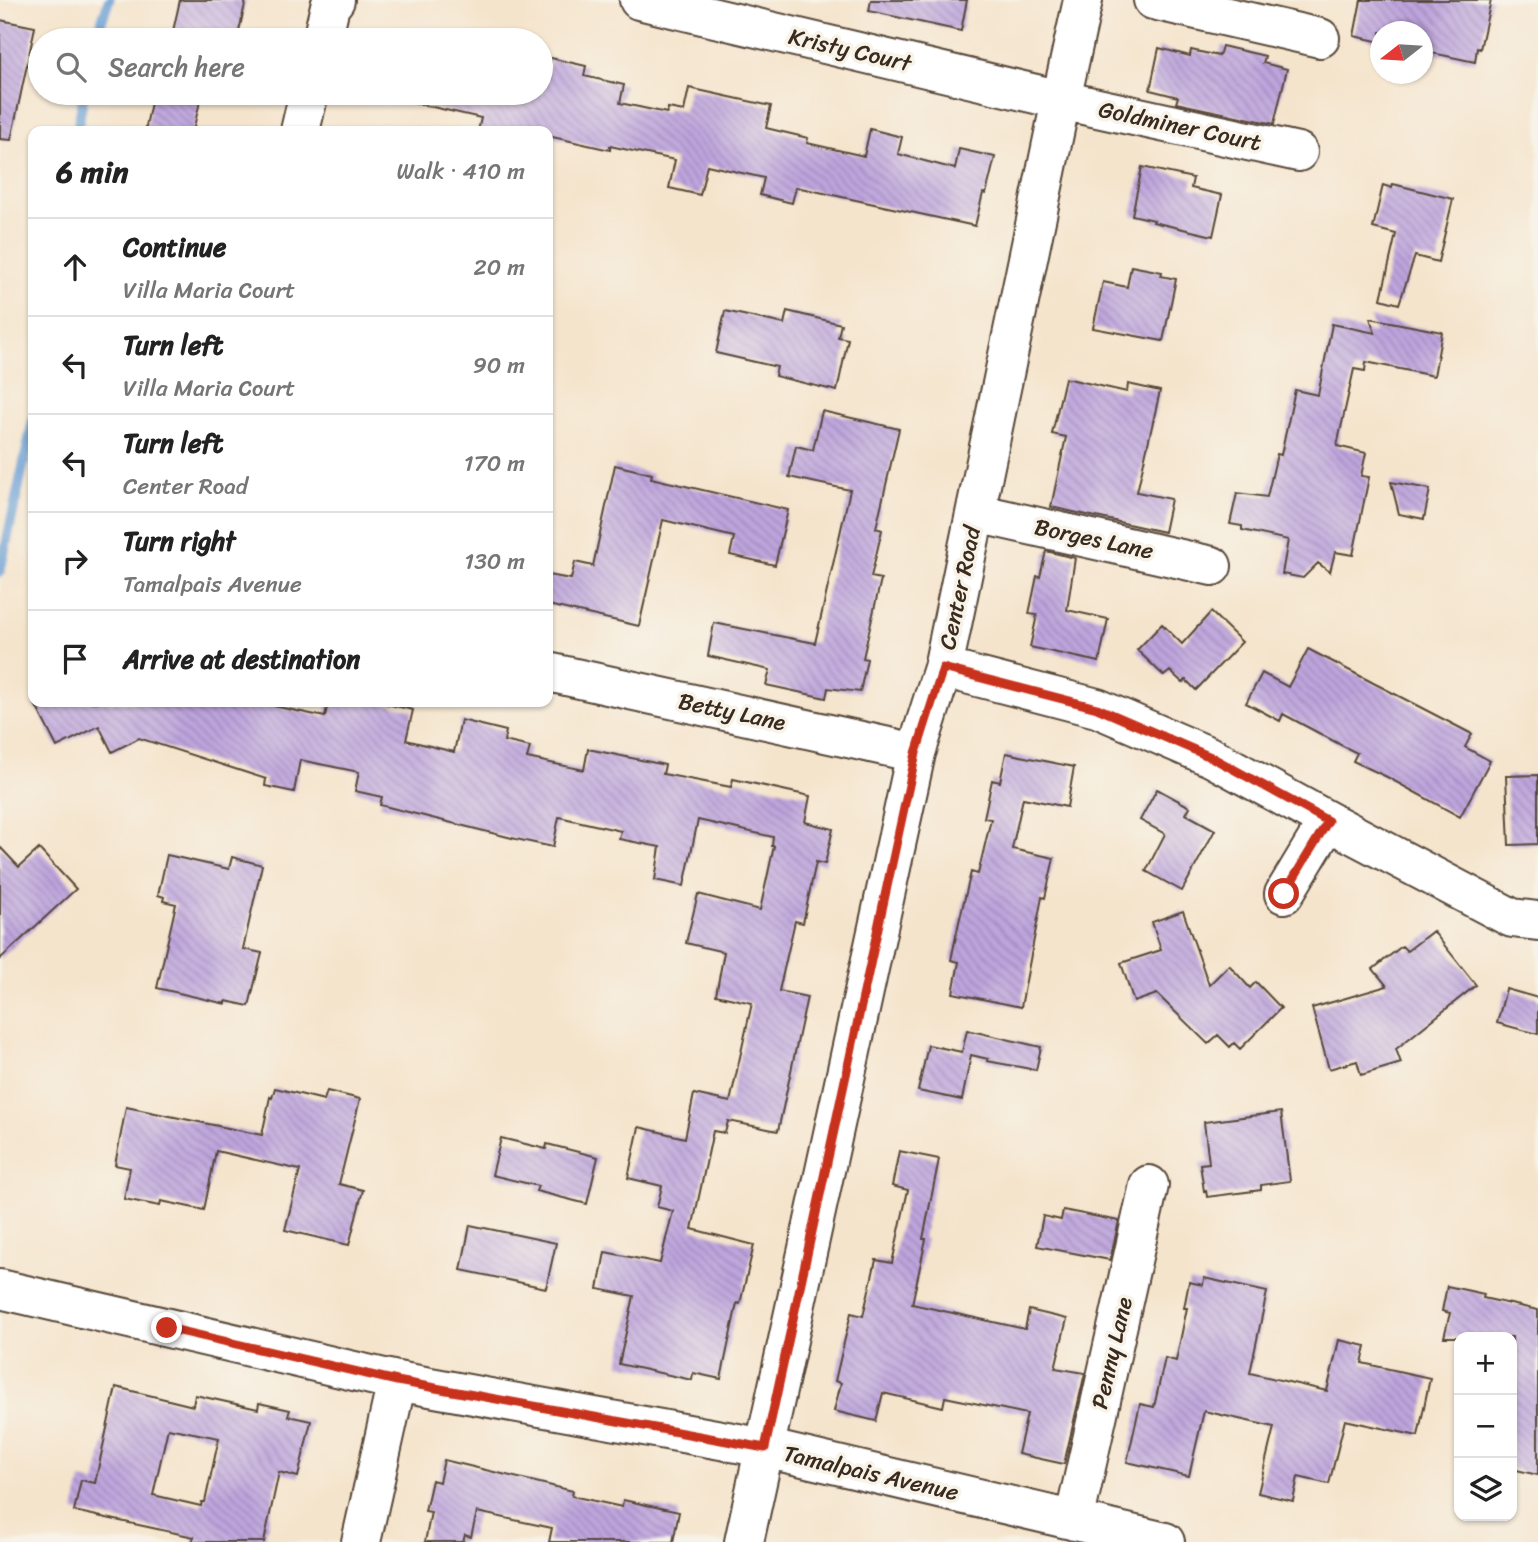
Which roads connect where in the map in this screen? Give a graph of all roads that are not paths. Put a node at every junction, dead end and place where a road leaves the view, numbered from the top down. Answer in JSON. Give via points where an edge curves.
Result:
{"nodes":[{"id":1,"x":335,"y":0,"type":"edge"},
{"id":2,"x":639,"y":0,"type":"edge"},
{"id":3,"x":1083,"y":0,"type":"edge"},
{"id":4,"x":1153,"y":0,"type":"edge"},
{"id":5,"x":325,"y":28,"type":"edge"},
{"id":6,"x":1320,"y":38,"type":"dead end"},
{"id":7,"x":1061,"y":100,"type":"junction"},
{"id":8,"x":306,"y":105,"type":"edge"},
{"id":9,"x":301,"y":126,"type":"edge"},
{"id":10,"x":1298,"y":152,"type":"dead end"},
{"id":11,"x":976,"y":513,"type":"junction"},
{"id":12,"x":1212,"y":566,"type":"dead end"},
{"id":13,"x":943,"y":668,"type":"junction"},
{"id":14,"x":553,"y":673,"type":"edge"},
{"id":15,"x":916,"y":753,"type":"junction"},
{"id":16,"x":1328,"y":821,"type":"junction"},
{"id":17,"x":1284,"y":894,"type":"dead end"},
{"id":18,"x":1538,"y":921,"type":"edge"},
{"id":19,"x":1149,"y":1185,"type":"dead end"},
{"id":20,"x":0,"y":1289,"type":"edge"},
{"id":21,"x":397,"y":1381,"type":"junction"},
{"id":22,"x":765,"y":1448,"type":"junction"},
{"id":23,"x":1074,"y":1521,"type":"junction"},
{"id":24,"x":1144,"y":1540,"type":"edge"},
{"id":25,"x":361,"y":1542,"type":"edge"},
{"id":26,"x":744,"y":1542,"type":"edge"}],
"edges":[{"from":1,"to":5,"type":"street"},
{"from":2,"to":7,"type":"street","name":"Kristy Court"},
{"from":3,"to":7,"type":"street","name":"Center Road"},
{"from":4,"to":6,"type":"street"},
{"from":7,"to":10,"type":"street","name":"Goldminer Court"},
{"from":7,"to":11,"type":"street","name":"Center Road"},
{"from":8,"to":9,"type":"street"},
{"from":11,"to":12,"type":"street","name":"Borges Lane"},
{"from":11,"to":13,"type":"street","name":"Center Road"},
{"from":13,"to":15,"type":"street","name":"Center Road"},
{"from":13,"to":16,"type":"street","via":[[1097,708],[1213,758]]},
{"from":14,"to":15,"type":"street","name":"Betty Lane"},
{"from":15,"to":22,"type":"street","name":"Center Road"},
{"from":16,"to":17,"type":"street"},
{"from":16,"to":18,"type":"street","via":[[1512,918]]},
{"from":19,"to":23,"type":"street","name":"Penny Lane"},
{"from":20,"to":21,"type":"street","name":"Tamalpais Avenue"},
{"from":21,"to":22,"type":"street","name":"Tamalpais Avenue"},
{"from":21,"to":25,"type":"street"},
{"from":22,"to":23,"type":"street","name":"Tamalpais Avenue"},
{"from":22,"to":26,"type":"street","name":"Center Road"},
{"from":23,"to":24,"type":"street","name":"Tamalpais Avenue"}]}
